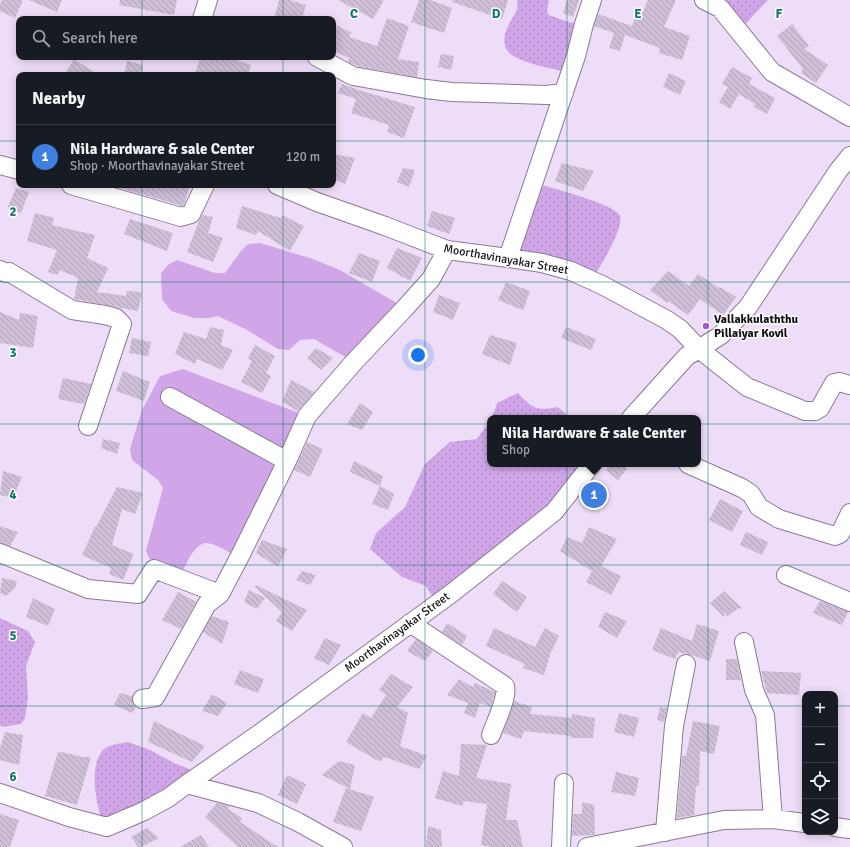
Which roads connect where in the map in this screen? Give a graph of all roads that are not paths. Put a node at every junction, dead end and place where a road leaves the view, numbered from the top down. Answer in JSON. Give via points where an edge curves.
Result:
{"nodes":[{"id":1,"x":208,"y":0,"type":"edge"},
{"id":2,"x":592,"y":0,"type":"edge"},
{"id":3,"x":704,"y":0,"type":"edge"},
{"id":4,"x":203,"y":16,"type":"edge"},
{"id":5,"x":323,"y":60,"type":"edge"},
{"id":6,"x":564,"y":93,"type":"junction"},
{"id":7,"x":850,"y":117,"type":"edge"},
{"id":8,"x":850,"y":156,"type":"edge"},
{"id":9,"x":0,"y":165,"type":"edge"},
{"id":10,"x":16,"y":169,"type":"edge"},
{"id":11,"x":81,"y":188,"type":"edge"},
{"id":12,"x":204,"y":188,"type":"edge"},
{"id":13,"x":284,"y":188,"type":"edge"},
{"id":14,"x":447,"y":250,"type":"junction"},
{"id":15,"x":508,"y":258,"type":"junction"},
{"id":16,"x":0,"y":270,"type":"edge"},
{"id":17,"x":698,"y":349,"type":"junction"},
{"id":18,"x":850,"y":385,"type":"edge"},
{"id":19,"x":170,"y":397,"type":"dead end"},
{"id":20,"x":634,"y":415,"type":"edge"},
{"id":21,"x":88,"y":426,"type":"dead end"},
{"id":22,"x":287,"y":461,"type":"junction"},
{"id":23,"x":590,"y":467,"type":"edge"},
{"id":24,"x":695,"y":467,"type":"edge"},
{"id":25,"x":850,"y":513,"type":"edge"},
{"id":26,"x":0,"y":553,"type":"edge"},
{"id":27,"x":786,"y":575,"type":"dead end"},
{"id":28,"x":220,"y":594,"type":"junction"},
{"id":29,"x":850,"y":602,"type":"edge"},
{"id":30,"x":410,"y":623,"type":"junction"},
{"id":31,"x":744,"y":642,"type":"dead end"},
{"id":32,"x":686,"y":664,"type":"dead end"},
{"id":33,"x":142,"y":699,"type":"dead end"},
{"id":34,"x":490,"y":735,"type":"dead end"},
{"id":35,"x":564,"y":783,"type":"dead end"},
{"id":36,"x":188,"y":784,"type":"junction"},
{"id":37,"x":0,"y":793,"type":"edge"},
{"id":38,"x":773,"y":819,"type":"junction"},
{"id":39,"x":802,"y":823,"type":"edge"},
{"id":40,"x":838,"y":827,"type":"edge"},
{"id":41,"x":850,"y":829,"type":"edge"},
{"id":42,"x":665,"y":832,"type":"junction"},
{"id":43,"x":343,"y":847,"type":"edge"},
{"id":44,"x":561,"y":847,"type":"edge"},
{"id":45,"x":587,"y":847,"type":"edge"}],
"edges":[{"from":1,"to":4,"type":"street"},
{"from":2,"to":6,"type":"street"},
{"from":3,"to":7,"type":"street","via":[[720,8],[772,72]]},
{"from":5,"to":6,"type":"street","via":[[352,76],[426,89],[546,95]]},
{"from":6,"to":15,"type":"street"},
{"from":8,"to":17,"type":"street","via":[[748,307],[721,335]]},
{"from":9,"to":10,"type":"street"},
{"from":11,"to":12,"type":"street","via":[[181,217],[191,214]]},
{"from":13,"to":14,"type":"street","name":"Moorthavinayakar Street"},
{"from":14,"to":15,"type":"street","name":"Moorthavinayakar Street"},
{"from":14,"to":22,"type":"street","via":[[431,279],[307,416]]},
{"from":15,"to":17,"type":"street","name":"Moorthavinayakar Street","via":[[571,270],[667,320],[680,329]]},
{"from":16,"to":21,"type":"street","via":[[9,272],[72,310],[116,318],[122,324]]},
{"from":17,"to":18,"type":"street","name":"Moorthavinayakar Street","via":[[747,387],[805,411],[820,408],[834,383]]},
{"from":17,"to":20,"type":"street","via":[[687,356]]},
{"from":19,"to":22,"type":"street"},
{"from":22,"to":28,"type":"street"},
{"from":23,"to":30,"type":"street","name":"Moorthavinayakar Street","via":[[554,512]]},
{"from":24,"to":25,"type":"street","via":[[742,488],[751,494],[760,507],[779,519],[835,536],[840,534]]},
{"from":26,"to":28,"type":"street","via":[[88,589],[138,594],[154,569]]},
{"from":27,"to":29,"type":"street"},
{"from":28,"to":33,"type":"street","via":[[207,604],[155,697]]},
{"from":30,"to":34,"type":"street","via":[[505,686],[504,697]]},
{"from":30,"to":36,"type":"street","name":"Moorthavinayakar Street"},
{"from":31,"to":38,"type":"street","via":[[754,690],[764,714]]},
{"from":32,"to":42,"type":"street","via":[[674,726]]},
{"from":35,"to":44,"type":"street"},
{"from":36,"to":37,"type":"street","name":"Moorthavinayakar Street","via":[[144,811],[107,827]]},
{"from":36,"to":43,"type":"street","via":[[258,803]]},
{"from":38,"to":39,"type":"street"},
{"from":38,"to":42,"type":"street","via":[[724,820]]},
{"from":40,"to":41,"type":"street"},
{"from":42,"to":45,"type":"street"}]}
